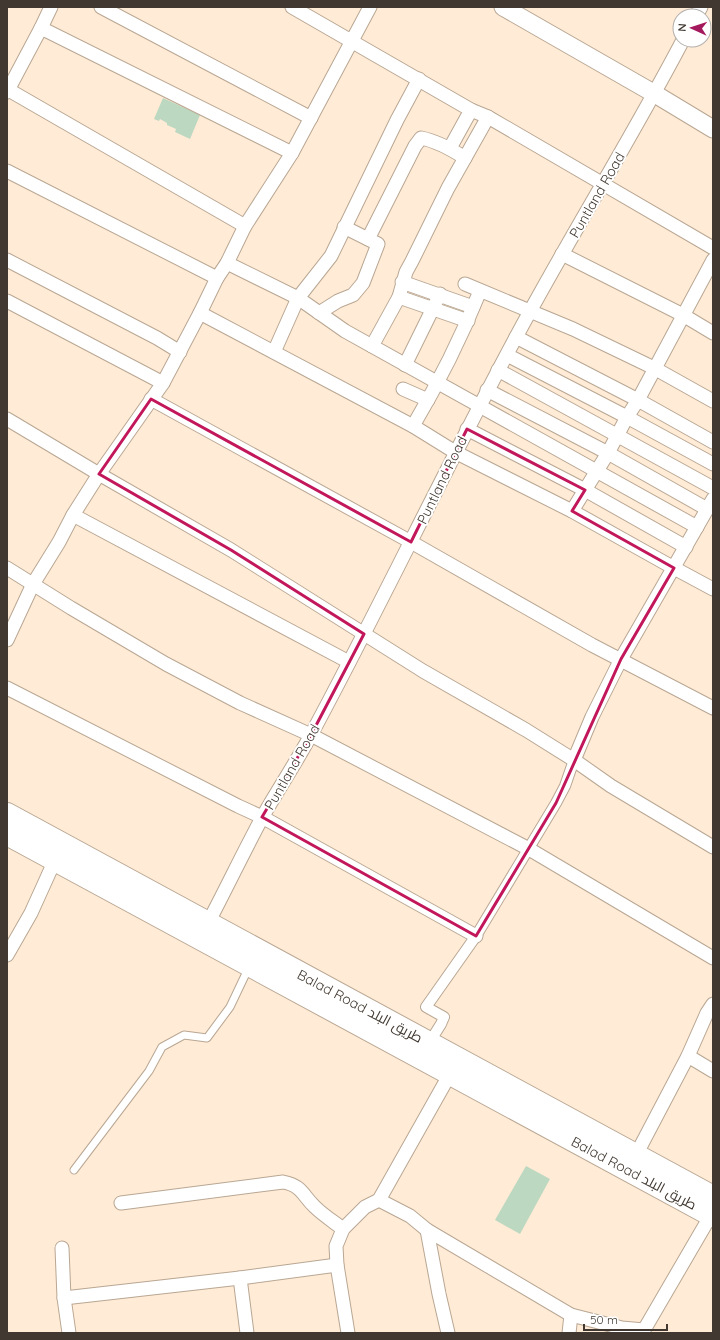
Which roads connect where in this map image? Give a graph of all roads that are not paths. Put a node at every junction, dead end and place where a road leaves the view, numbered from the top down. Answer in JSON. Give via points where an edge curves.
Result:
{"nodes":[{"id":1,"x":51,"y":7,"type":"edge"},
{"id":2,"x":101,"y":7,"type":"edge"},
{"id":3,"x":292,"y":7,"type":"edge"},
{"id":4,"x":370,"y":7,"type":"edge"},
{"id":5,"x":503,"y":7,"type":"edge"},
{"id":6,"x":42,"y":28,"type":"junction"},
{"id":7,"x":351,"y":41,"type":"junction"},
{"id":8,"x":679,"y":48,"type":"edge"},
{"id":9,"x":419,"y":79,"type":"junction"},
{"id":10,"x":7,"y":90,"type":"edge"},
{"id":11,"x":655,"y":94,"type":"junction"},
{"id":12,"x":471,"y":110,"type":"junction"},
{"id":13,"x":488,"y":117,"type":"junction"},
{"id":14,"x":311,"y":118,"type":"junction"},
{"id":15,"x":713,"y":129,"type":"edge"},
{"id":16,"x":450,"y":148,"type":"junction"},
{"id":17,"x":292,"y":153,"type":"junction"},
{"id":18,"x":465,"y":158,"type":"junction"},
{"id":19,"x":7,"y":171,"type":"edge"},
{"id":20,"x":603,"y":184,"type":"junction"},
{"id":21,"x":245,"y":226,"type":"junction"},
{"id":22,"x":344,"y":227,"type":"junction"},
{"id":23,"x":368,"y":239,"type":"junction"},
{"id":24,"x":713,"y":248,"type":"edge"},
{"id":25,"x":562,"y":254,"type":"junction"},
{"id":26,"x":7,"y":260,"type":"edge"},
{"id":27,"x":713,"y":260,"type":"edge"},
{"id":28,"x":226,"y":263,"type":"junction"},
{"id":29,"x":217,"y":278,"type":"junction"},
{"id":30,"x":402,"y":282,"type":"junction"},
{"id":31,"x":465,"y":284,"type":"dead end"},
{"id":32,"x":480,"y":291,"type":"junction"},
{"id":33,"x":440,"y":294,"type":"junction"},
{"id":34,"x":399,"y":297,"type":"junction"},
{"id":35,"x":298,"y":298,"type":"junction"},
{"id":36,"x":7,"y":301,"type":"edge"},
{"id":37,"x":473,"y":307,"type":"junction"},
{"id":38,"x":433,"y":310,"type":"junction"},
{"id":39,"x":530,"y":312,"type":"junction"},
{"id":40,"x":200,"y":313,"type":"junction"},
{"id":41,"x":318,"y":313,"type":"junction"},
{"id":42,"x":682,"y":315,"type":"junction"},
{"id":43,"x":468,"y":321,"type":"junction"},
{"id":44,"x":713,"y":333,"type":"edge"},
{"id":45,"x":516,"y":337,"type":"junction"},
{"id":46,"x":372,"y":346,"type":"junction"},
{"id":47,"x":180,"y":352,"type":"junction"},
{"id":48,"x":274,"y":352,"type":"junction"},
{"id":49,"x":507,"y":355,"type":"junction"},
{"id":50,"x":405,"y":365,"type":"junction"},
{"id":51,"x":654,"y":368,"type":"junction"},
{"id":52,"x":498,"y":370,"type":"junction"},
{"id":53,"x":163,"y":383,"type":"junction"},
{"id":54,"x":437,"y":383,"type":"junction"},
{"id":55,"x":403,"y":389,"type":"dead end"},
{"id":56,"x":488,"y":390,"type":"junction"},
{"id":57,"x":151,"y":399,"type":"junction"},
{"id":58,"x":428,"y":400,"type":"junction"},
{"id":59,"x":638,"y":400,"type":"junction"},
{"id":60,"x":713,"y":401,"type":"edge"},
{"id":61,"x":479,"y":406,"type":"junction"},
{"id":62,"x":627,"y":417,"type":"junction"},
{"id":63,"x":7,"y":419,"type":"edge"},
{"id":64,"x":413,"y":426,"type":"junction"},
{"id":65,"x":467,"y":429,"type":"junction"},
{"id":66,"x":617,"y":435,"type":"junction"},
{"id":67,"x":713,"y":442,"type":"edge"},
{"id":68,"x":455,"y":452,"type":"junction"},
{"id":69,"x":608,"y":453,"type":"junction"},
{"id":70,"x":713,"y":464,"type":"edge"},
{"id":71,"x":596,"y":471,"type":"junction"},
{"id":72,"x":98,"y":474,"type":"junction"},
{"id":73,"x":713,"y":488,"type":"edge"},
{"id":74,"x":585,"y":490,"type":"junction"},
{"id":75,"x":572,"y":510,"type":"junction"},
{"id":76,"x":709,"y":511,"type":"edge"},
{"id":77,"x":73,"y":515,"type":"junction"},
{"id":78,"x":697,"y":527,"type":"junction"},
{"id":79,"x":411,"y":542,"type":"junction"},
{"id":80,"x":686,"y":547,"type":"junction"},
{"id":81,"x":7,"y":568,"type":"edge"},
{"id":82,"x":674,"y":568,"type":"junction"},
{"id":83,"x":33,"y":584,"type":"junction"},
{"id":84,"x":713,"y":589,"type":"edge"},
{"id":85,"x":364,"y":634,"type":"junction"},
{"id":86,"x":7,"y":640,"type":"edge"},
{"id":87,"x":621,"y":659,"type":"junction"},
{"id":88,"x":348,"y":662,"type":"junction"},
{"id":89,"x":7,"y":688,"type":"edge"},
{"id":90,"x":713,"y":708,"type":"edge"},
{"id":91,"x":311,"y":735,"type":"junction"},
{"id":92,"x":574,"y":760,"type":"junction"},
{"id":93,"x":7,"y":814,"type":"edge"},
{"id":94,"x":262,"y":817,"type":"junction"},
{"id":95,"x":7,"y":834,"type":"edge"},
{"id":96,"x":713,"y":847,"type":"edge"},
{"id":97,"x":529,"y":849,"type":"junction"},
{"id":98,"x":55,"y":860,"type":"junction"},
{"id":99,"x":208,"y":923,"type":"junction"},
{"id":100,"x":476,"y":936,"type":"junction"},
{"id":101,"x":7,"y":955,"type":"edge"},
{"id":102,"x":713,"y":958,"type":"edge"},
{"id":103,"x":250,"y":965,"type":"junction"},
{"id":104,"x":713,"y":1004,"type":"edge"},
{"id":105,"x":429,"y":1043,"type":"junction"},
{"id":106,"x":688,"y":1056,"type":"junction"},
{"id":107,"x":713,"y":1071,"type":"edge"},
{"id":108,"x":450,"y":1074,"type":"junction"},
{"id":109,"x":636,"y":1155,"type":"junction"},
{"id":110,"x":74,"y":1170,"type":"dead end"},
{"id":111,"x":379,"y":1200,"type":"junction"},
{"id":112,"x":121,"y":1203,"type":"dead end"},
{"id":113,"x":712,"y":1209,"type":"edge"},
{"id":114,"x":343,"y":1229,"type":"junction"},
{"id":115,"x":427,"y":1230,"type":"junction"},
{"id":116,"x":62,"y":1248,"type":"dead end"},
{"id":117,"x":337,"y":1265,"type":"junction"},
{"id":118,"x":240,"y":1278,"type":"junction"},
{"id":119,"x":64,"y":1298,"type":"junction"},
{"id":120,"x":572,"y":1315,"type":"junction"},
{"id":121,"x":644,"y":1332,"type":"edge"},
{"id":122,"x":69,"y":1333,"type":"edge"},
{"id":123,"x":247,"y":1333,"type":"edge"},
{"id":124,"x":348,"y":1333,"type":"edge"},
{"id":125,"x":448,"y":1333,"type":"edge"},
{"id":126,"x":569,"y":1333,"type":"edge"}],
"edges":[{"from":1,"to":6,"type":"street"},
{"from":2,"to":14,"type":"street"},
{"from":3,"to":7,"type":"street"},
{"from":4,"to":7,"type":"street"},
{"from":5,"to":11,"type":"street"},
{"from":6,"to":10,"type":"street"},
{"from":6,"to":17,"type":"street"},
{"from":7,"to":9,"type":"street"},
{"from":7,"to":14,"type":"street"},
{"from":8,"to":11,"type":"street","name":"Puntland Road"},
{"from":9,"to":12,"type":"street"},
{"from":9,"to":22,"type":"street"},
{"from":10,"to":21,"type":"street"},
{"from":11,"to":15,"type":"street"},
{"from":11,"to":20,"type":"street","name":"Puntland Road"},
{"from":12,"to":13,"type":"street"},
{"from":12,"to":16,"type":"street"},
{"from":13,"to":18,"type":"street"},
{"from":13,"to":20,"type":"street"},
{"from":14,"to":17,"type":"street"},
{"from":16,"to":18,"type":"street"},
{"from":16,"to":23,"type":"street","via":[[421,138]]},
{"from":17,"to":21,"type":"street"},
{"from":18,"to":30,"type":"street"},
{"from":19,"to":29,"type":"street"},
{"from":20,"to":24,"type":"street"},
{"from":20,"to":25,"type":"street","name":"Puntland Road"},
{"from":21,"to":28,"type":"street"},
{"from":22,"to":23,"type":"street"},
{"from":22,"to":35,"type":"street","via":[[331,256]]},
{"from":23,"to":41,"type":"street","via":[[378,244],[363,283],[353,295]]},
{"from":25,"to":39,"type":"street","name":"Puntland Road"},
{"from":25,"to":42,"type":"street"},
{"from":26,"to":47,"type":"street"},
{"from":27,"to":42,"type":"street"},
{"from":28,"to":29,"type":"street"},
{"from":28,"to":35,"type":"street"},
{"from":29,"to":40,"type":"street"},
{"from":30,"to":33,"type":"street"},
{"from":30,"to":34,"type":"street"},
{"from":31,"to":32,"type":"street"},
{"from":32,"to":37,"type":"street"},
{"from":32,"to":39,"type":"street"},
{"from":33,"to":37,"type":"street"},
{"from":33,"to":38,"type":"street"},
{"from":34,"to":38,"type":"street"},
{"from":34,"to":46,"type":"street"},
{"from":35,"to":41,"type":"street"},
{"from":35,"to":48,"type":"street"},
{"from":36,"to":53,"type":"street"},
{"from":37,"to":43,"type":"street"},
{"from":38,"to":43,"type":"street"},
{"from":38,"to":50,"type":"street"},
{"from":39,"to":45,"type":"street","name":"Puntland Road"},
{"from":39,"to":51,"type":"street","via":[[573,329]]},
{"from":40,"to":47,"type":"street"},
{"from":40,"to":48,"type":"street"},
{"from":41,"to":46,"type":"street","via":[[345,332]]},
{"from":42,"to":44,"type":"street"},
{"from":42,"to":51,"type":"street"},
{"from":43,"to":54,"type":"street"},
{"from":45,"to":49,"type":"street","name":"Puntland Road"},
{"from":45,"to":59,"type":"street"},
{"from":46,"to":50,"type":"street"},
{"from":47,"to":53,"type":"street"},
{"from":48,"to":64,"type":"street"},
{"from":49,"to":52,"type":"street","name":"Puntland Road"},
{"from":49,"to":62,"type":"street"},
{"from":50,"to":54,"type":"street"},
{"from":51,"to":59,"type":"street"},
{"from":51,"to":60,"type":"street"},
{"from":52,"to":56,"type":"street","name":"Puntland Road"},
{"from":52,"to":66,"type":"street"},
{"from":53,"to":57,"type":"street"},
{"from":54,"to":58,"type":"street"},
{"from":54,"to":61,"type":"street"},
{"from":55,"to":58,"type":"street"},
{"from":56,"to":61,"type":"street","name":"Puntland Road"},
{"from":56,"to":69,"type":"street"},
{"from":57,"to":72,"type":"street"},
{"from":57,"to":79,"type":"street"},
{"from":58,"to":64,"type":"street"},
{"from":59,"to":62,"type":"street"},
{"from":59,"to":67,"type":"street"},
{"from":61,"to":65,"type":"street","name":"Puntland Road"},
{"from":61,"to":71,"type":"street"},
{"from":62,"to":66,"type":"street"},
{"from":62,"to":70,"type":"street"},
{"from":63,"to":72,"type":"street"},
{"from":64,"to":68,"type":"street"},
{"from":65,"to":68,"type":"street","name":"Puntland Road"},
{"from":65,"to":74,"type":"street"},
{"from":66,"to":69,"type":"street"},
{"from":66,"to":73,"type":"street"},
{"from":68,"to":75,"type":"street"},
{"from":68,"to":79,"type":"street","name":"Puntland Road"},
{"from":69,"to":71,"type":"street"},
{"from":69,"to":76,"type":"street"},
{"from":71,"to":74,"type":"street"},
{"from":71,"to":78,"type":"street"},
{"from":72,"to":77,"type":"street"},
{"from":72,"to":85,"type":"street","via":[[231,550]]},
{"from":74,"to":75,"type":"street"},
{"from":74,"to":80,"type":"street"},
{"from":75,"to":82,"type":"street"},
{"from":76,"to":78,"type":"street"},
{"from":77,"to":83,"type":"street"},
{"from":77,"to":88,"type":"street"},
{"from":78,"to":80,"type":"street"},
{"from":79,"to":85,"type":"street","name":"Puntland Road"},
{"from":79,"to":87,"type":"street"},
{"from":80,"to":82,"type":"street"},
{"from":81,"to":83,"type":"street"},
{"from":82,"to":84,"type":"street"},
{"from":82,"to":87,"type":"street"},
{"from":83,"to":86,"type":"street"},
{"from":83,"to":91,"type":"street","via":[[166,664],[240,703]]},
{"from":85,"to":88,"type":"street","name":"Puntland Road"},
{"from":85,"to":92,"type":"street"},
{"from":87,"to":90,"type":"street"},
{"from":87,"to":92,"type":"street"},
{"from":88,"to":91,"type":"street","name":"Puntland Road"},
{"from":89,"to":94,"type":"street"},
{"from":91,"to":94,"type":"street","name":"Puntland Road"},
{"from":91,"to":97,"type":"street"},
{"from":92,"to":96,"type":"street","via":[[611,786]]},
{"from":92,"to":97,"type":"street","via":[[556,803]]},
{"from":93,"to":99,"type":"highway","name":"Balad Road طريق البلد"},
{"from":94,"to":99,"type":"street","name":"Puntland Road"},
{"from":94,"to":100,"type":"street"},
{"from":95,"to":98,"type":"highway","name":"Balad Road طريق البلد"},
{"from":97,"to":100,"type":"street"},
{"from":97,"to":102,"type":"street"},
{"from":98,"to":101,"type":"street","via":[[29,918]]},
{"from":98,"to":103,"type":"highway","name":"Balad Road طريق البلد"},
{"from":99,"to":105,"type":"highway","name":"Balad Road طريق البلد"},
{"from":100,"to":105,"type":"street","via":[[426,1008],[444,1017]]},
{"from":103,"to":108,"type":"highway","name":"Balad Road طريق البلد"},
{"from":103,"to":110,"type":"lane","via":[[230,1007],[207,1038],[184,1035],[162,1047],[149,1071]]},
{"from":104,"to":106,"type":"street"},
{"from":105,"to":109,"type":"highway","name":"Balad Road طريق البلد"},
{"from":106,"to":107,"type":"street"},
{"from":106,"to":109,"type":"street"},
{"from":108,"to":111,"type":"street"},
{"from":108,"to":113,"type":"highway","name":"Balad Road طريق البلد"},
{"from":109,"to":113,"type":"highway","name":"Balad Road طريق البلد"},
{"from":111,"to":114,"type":"street","via":[[365,1207]]},
{"from":111,"to":115,"type":"street","via":[[410,1216]]},
{"from":112,"to":114,"type":"street","via":[[283,1182],[300,1189],[315,1207]]},
{"from":113,"to":121,"type":"street"},
{"from":114,"to":117,"type":"street","via":[[336,1246]]},
{"from":115,"to":120,"type":"street"},
{"from":115,"to":125,"type":"street"},
{"from":116,"to":119,"type":"street"},
{"from":117,"to":118,"type":"street"},
{"from":117,"to":124,"type":"street"},
{"from":118,"to":119,"type":"street"},
{"from":118,"to":123,"type":"street"},
{"from":119,"to":122,"type":"street"},
{"from":120,"to":121,"type":"street"},
{"from":120,"to":126,"type":"street"}]}
